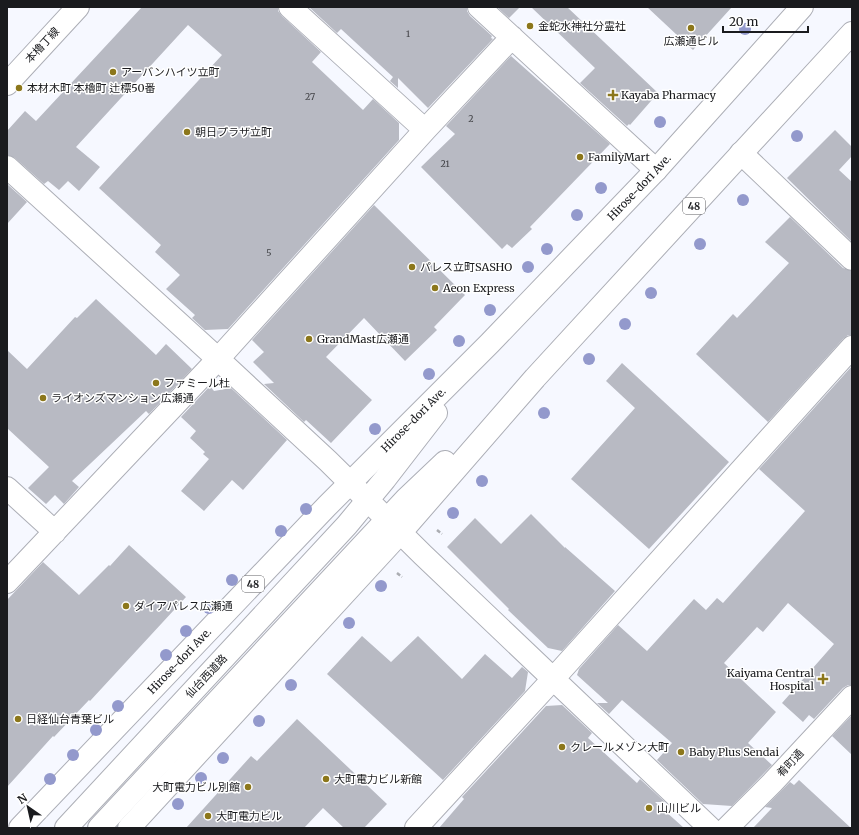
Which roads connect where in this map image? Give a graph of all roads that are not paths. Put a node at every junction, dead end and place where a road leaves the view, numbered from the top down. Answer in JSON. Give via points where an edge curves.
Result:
{"nodes":[{"id":1,"x":78,"y":7,"type":"edge"},
{"id":2,"x":290,"y":7,"type":"edge"},
{"id":3,"x":479,"y":7,"type":"edge"},
{"id":4,"x":802,"y":7,"type":"edge"},
{"id":5,"x":852,"y":33,"type":"edge"},
{"id":6,"x":512,"y":37,"type":"junction"},
{"id":7,"x":7,"y":84,"type":"edge"},
{"id":8,"x":425,"y":130,"type":"junction"},
{"id":9,"x":741,"y":153,"type":"junction"},
{"id":10,"x":7,"y":167,"type":"edge"},
{"id":11,"x":656,"y":170,"type":"junction"},
{"id":12,"x":852,"y":259,"type":"edge"},
{"id":13,"x":490,"y":343,"type":"junction"},
{"id":14,"x":852,"y":346,"type":"edge"},
{"id":15,"x":218,"y":359,"type":"junction"},
{"id":16,"x":350,"y":483,"type":"junction"},
{"id":17,"x":7,"y":488,"type":"edge"},
{"id":18,"x":368,"y":500,"type":"junction"},
{"id":19,"x":394,"y":526,"type":"junction"},
{"id":20,"x":55,"y":532,"type":"junction"},
{"id":21,"x":7,"y":582,"type":"edge"},
{"id":22,"x":554,"y":678,"type":"junction"},
{"id":23,"x":852,"y":697,"type":"edge"},
{"id":24,"x":20,"y":828,"type":"edge"},
{"id":25,"x":66,"y":828,"type":"edge"},
{"id":26,"x":99,"y":828,"type":"edge"},
{"id":27,"x":129,"y":828,"type":"edge"},
{"id":28,"x":416,"y":828,"type":"edge"},
{"id":29,"x":710,"y":828,"type":"edge"},
{"id":30,"x":727,"y":828,"type":"edge"}],
"edges":[{"from":1,"to":7,"type":"main road","name":"本櫓丁線"},
{"from":2,"to":8,"type":"main road"},
{"from":3,"to":6,"type":"main road"},
{"from":4,"to":11,"type":"main road","name":"Hirose-dori Ave.","number":"48"},
{"from":5,"to":9,"type":"main road","number":"48"},
{"from":6,"to":8,"type":"main road"},
{"from":6,"to":11,"type":"main road"},
{"from":8,"to":15,"type":"main road"},
{"from":9,"to":12,"type":"main road"},
{"from":9,"to":19,"type":"main road","number":"48","via":[[535,378]]},
{"from":10,"to":15,"type":"main road"},
{"from":11,"to":13,"type":"main road","name":"Hirose-dori Ave.","number":"48"},
{"from":13,"to":16,"type":"main road","name":"Hirose-dori Ave.","number":"48"},
{"from":13,"to":18,"type":"main road","number":"48"},
{"from":14,"to":22,"type":"main road"},
{"from":15,"to":16,"type":"main road"},
{"from":15,"to":20,"type":"main road"},
{"from":16,"to":18,"type":"main road"},
{"from":16,"to":24,"type":"main road","name":"Hirose-dori Ave.","number":"48"},
{"from":17,"to":20,"type":"main road"},
{"from":18,"to":19,"type":"main road"},
{"from":18,"to":25,"type":"main road","name":"仙台西道路","number":"48"},
{"from":19,"to":22,"type":"main road"},
{"from":19,"to":26,"type":"main road","number":"48","via":[[366,542]]},
{"from":19,"to":27,"type":"main road","number":"48"},
{"from":20,"to":21,"type":"main road"},
{"from":22,"to":28,"type":"main road"},
{"from":22,"to":29,"type":"main road"},
{"from":23,"to":30,"type":"main road","name":"肴町通"}]}
